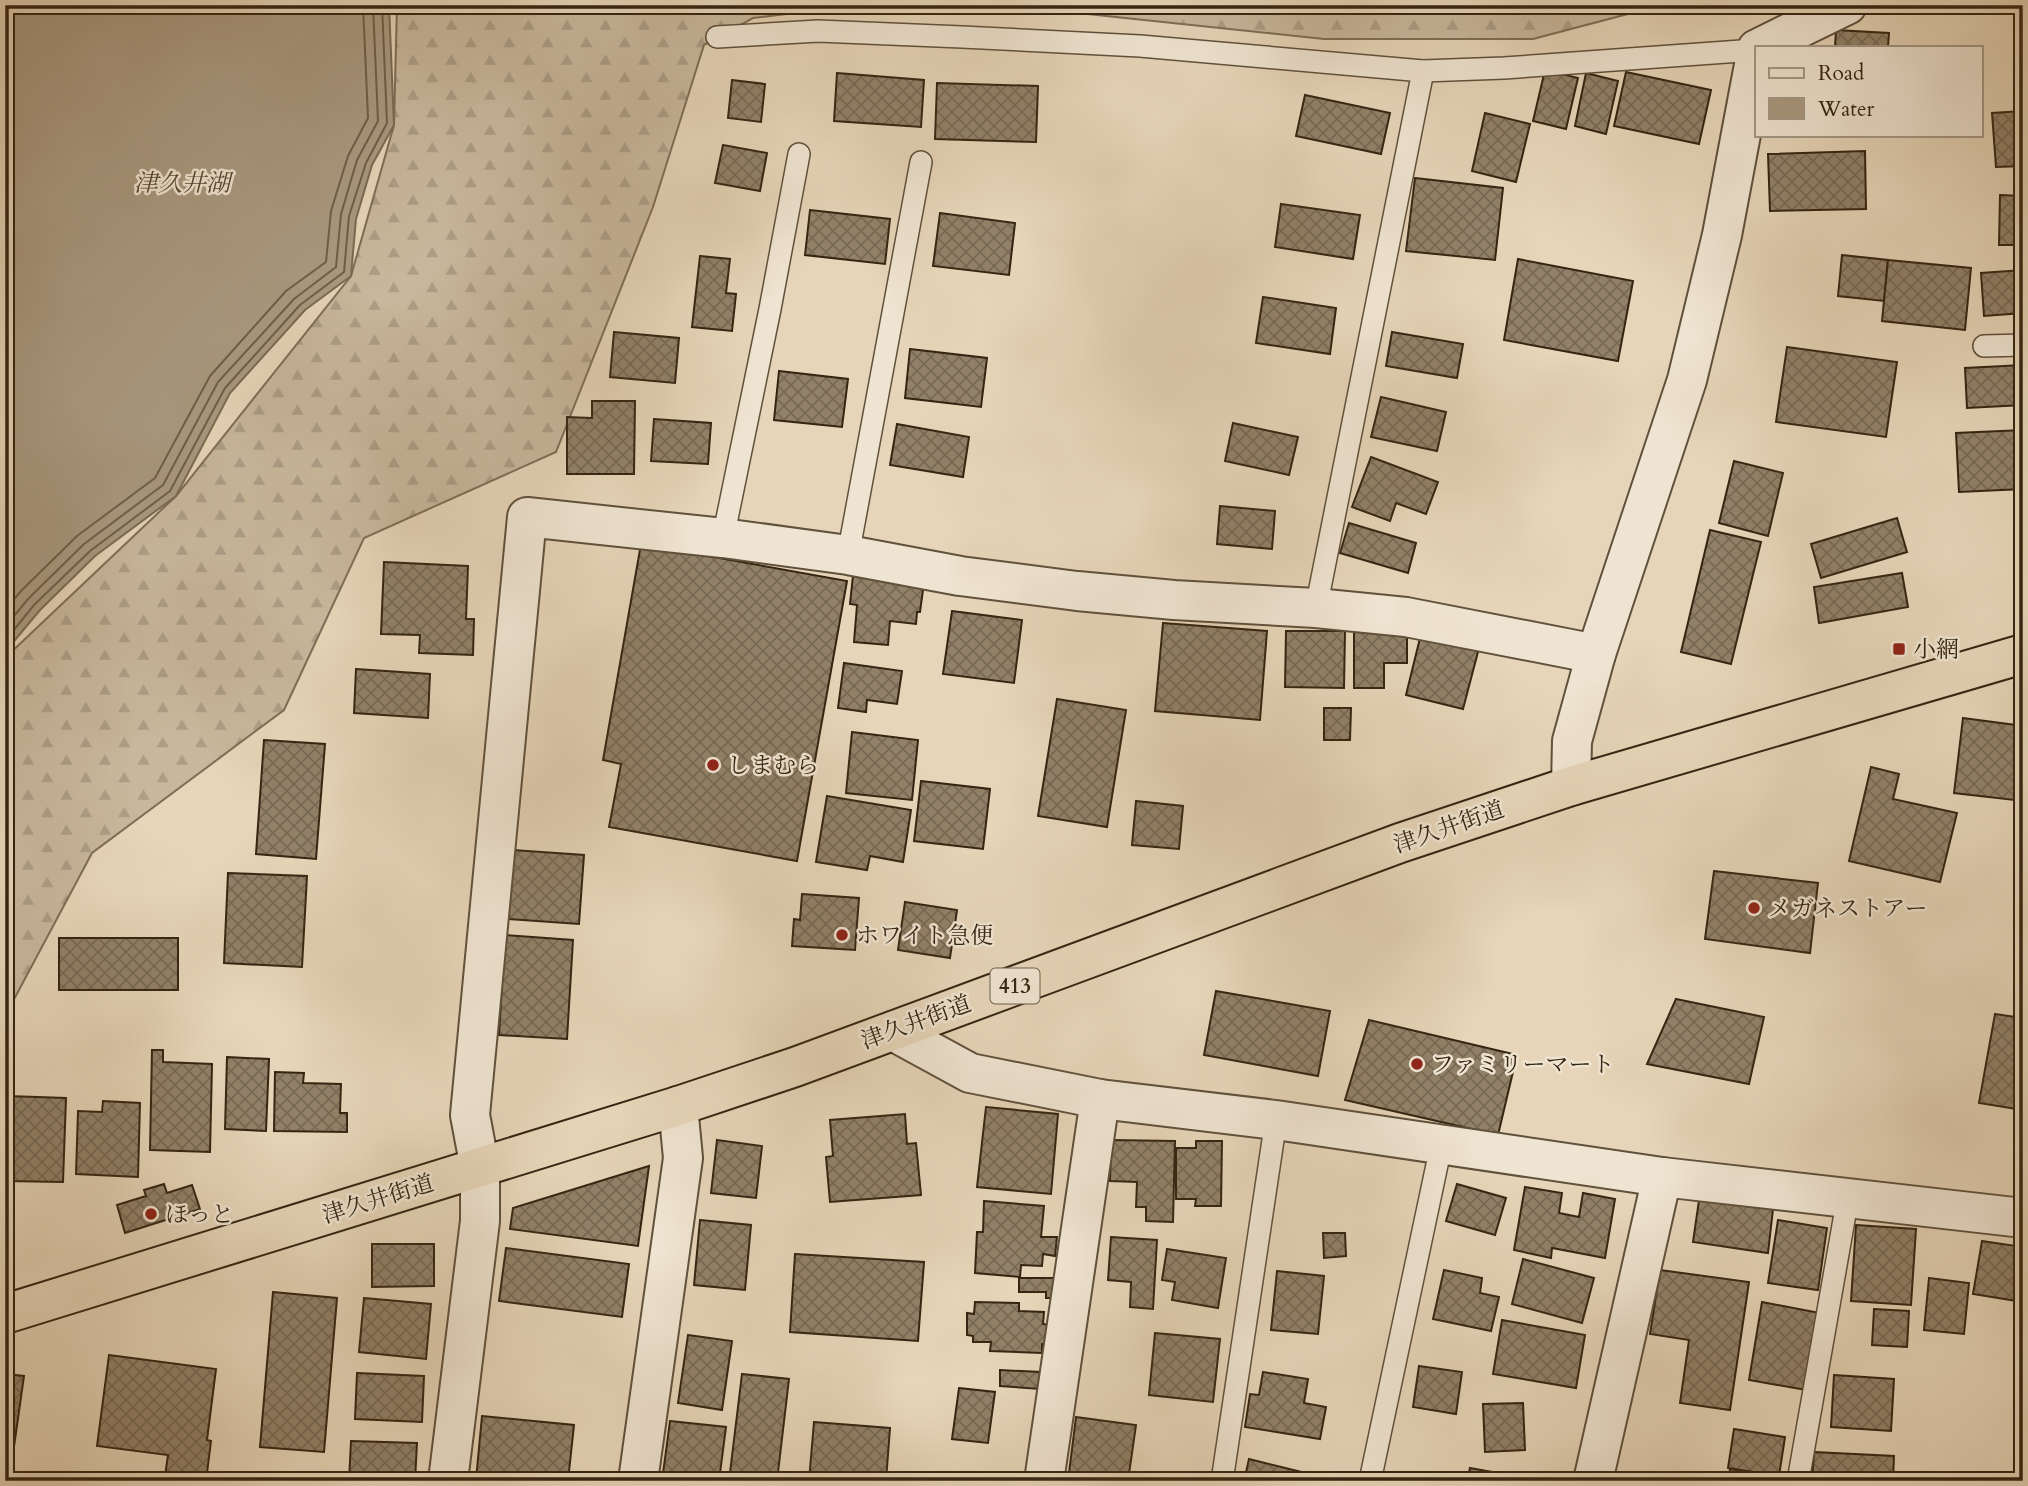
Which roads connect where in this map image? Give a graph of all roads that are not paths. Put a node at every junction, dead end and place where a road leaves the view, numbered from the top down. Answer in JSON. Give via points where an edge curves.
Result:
{"nodes":[{"id":1,"x":1846,"y":5,"type":"edge"},
{"id":2,"x":717,"y":37,"type":"dead end"},
{"id":3,"x":1764,"y":46,"type":"edge"},
{"id":4,"x":1755,"y":49,"type":"edge"},
{"id":5,"x":1755,"y":64,"type":"edge"},
{"id":6,"x":1423,"y":71,"type":"junction"},
{"id":7,"x":799,"y":154,"type":"dead end"},
{"id":8,"x":921,"y":162,"type":"dead end"},
{"id":9,"x":2023,"y":345,"type":"edge"},
{"id":10,"x":1984,"y":346,"type":"dead end"},
{"id":11,"x":723,"y":538,"type":"junction"},
{"id":12,"x":848,"y":555,"type":"junction"},
{"id":13,"x":1317,"y":608,"type":"junction"},
{"id":14,"x":1596,"y":654,"type":"junction"},
{"id":15,"x":2023,"y":654,"type":"edge"},
{"id":16,"x":1571,"y":786,"type":"junction"},
{"id":17,"x":894,"y":1031,"type":"junction"},
{"id":18,"x":1100,"y":1099,"type":"junction"},
{"id":19,"x":678,"y":1106,"type":"junction"},
{"id":20,"x":1276,"y":1120,"type":"junction"},
{"id":21,"x":1441,"y":1146,"type":"junction"},
{"id":22,"x":480,"y":1168,"type":"junction"},
{"id":23,"x":1662,"y":1177,"type":"junction"},
{"id":24,"x":1848,"y":1197,"type":"junction"},
{"id":25,"x":2023,"y":1218,"type":"edge"},
{"id":26,"x":5,"y":1314,"type":"edge"},
{"id":27,"x":448,"y":1481,"type":"edge"},
{"id":28,"x":638,"y":1481,"type":"edge"},
{"id":29,"x":1044,"y":1481,"type":"edge"},
{"id":30,"x":1223,"y":1481,"type":"edge"},
{"id":31,"x":1370,"y":1481,"type":"edge"},
{"id":32,"x":1594,"y":1481,"type":"edge"},
{"id":33,"x":1798,"y":1481,"type":"edge"}],
"edges":[{"from":1,"to":3,"type":"street"},
{"from":2,"to":6,"type":"lane","via":[[817,31],[1140,46]]},
{"from":4,"to":6,"type":"lane"},
{"from":5,"to":14,"type":"street","via":[[1722,235],[1687,380]]},
{"from":6,"to":13,"type":"lane"},
{"from":7,"to":11,"type":"lane"},
{"from":8,"to":12,"type":"lane"},
{"from":9,"to":10,"type":"lane"},
{"from":11,"to":12,"type":"street"},
{"from":11,"to":22,"type":"street","via":[[527,517],[470,1115]]},
{"from":12,"to":13,"type":"street","via":[[1077,591]]},
{"from":13,"to":14,"type":"street","via":[[1406,617]]},
{"from":14,"to":16,"type":"street","via":[[1572,741]]},
{"from":15,"to":16,"type":"highway","name":"津久井街道","number":"413"},
{"from":16,"to":17,"type":"highway","name":"津久井街道","number":"413","via":[[1388,848]]},
{"from":17,"to":18,"type":"street","via":[[970,1073]]},
{"from":17,"to":19,"type":"highway","name":"津久井街道","number":"413"},
{"from":18,"to":20,"type":"street"},
{"from":18,"to":29,"type":"street"},
{"from":19,"to":22,"type":"highway","name":"津久井街道","number":"413"},
{"from":19,"to":28,"type":"street","via":[[683,1158]]},
{"from":20,"to":21,"type":"street"},
{"from":20,"to":30,"type":"lane"},
{"from":21,"to":23,"type":"street"},
{"from":21,"to":31,"type":"lane"},
{"from":22,"to":26,"type":"highway","name":"津久井街道","number":"413"},
{"from":22,"to":27,"type":"street","via":[[480,1221]]},
{"from":23,"to":24,"type":"street"},
{"from":23,"to":32,"type":"street"},
{"from":24,"to":25,"type":"street"},
{"from":24,"to":33,"type":"lane"}]}
